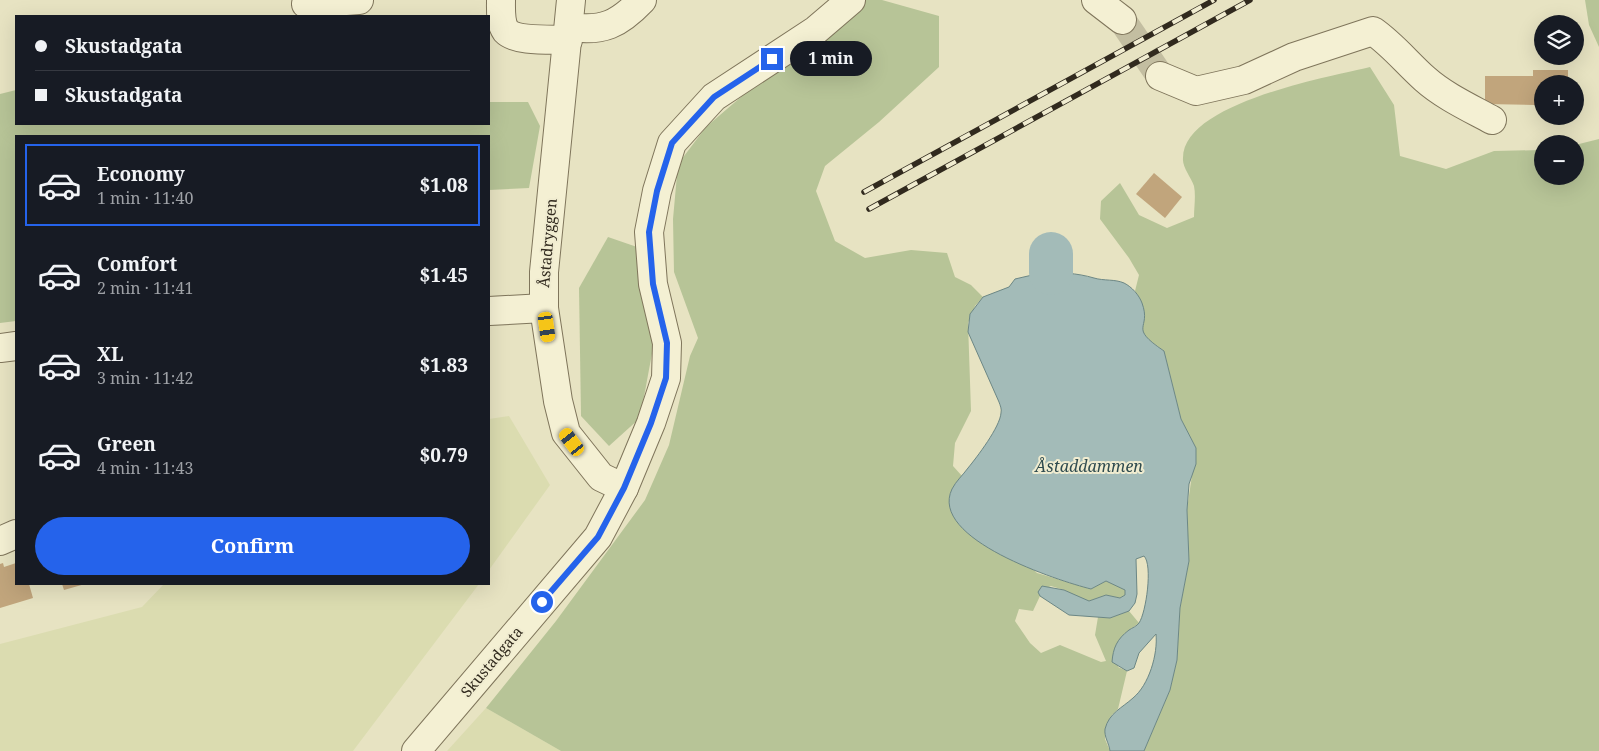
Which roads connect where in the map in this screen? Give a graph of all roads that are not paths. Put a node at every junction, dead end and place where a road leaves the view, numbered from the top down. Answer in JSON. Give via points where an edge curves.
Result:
{"nodes":[{"id":1,"x":359,"y":0,"type":"edge"},
{"id":2,"x":501,"y":0,"type":"edge"},
{"id":3,"x":571,"y":0,"type":"edge"},
{"id":4,"x":642,"y":0,"type":"edge"},
{"id":5,"x":851,"y":0,"type":"edge"},
{"id":6,"x":1096,"y":0,"type":"edge"},
{"id":7,"x":306,"y":4,"type":"dead end"},
{"id":8,"x":1122,"y":20,"type":"tunnel mouth"},
{"id":9,"x":569,"y":33,"type":"junction"},
{"id":10,"x":1160,"y":76,"type":"tunnel mouth"},
{"id":11,"x":1492,"y":120,"type":"dead end"},
{"id":12,"x":544,"y":308,"type":"junction"},
{"id":13,"x":490,"y":311,"type":"edge"},
{"id":14,"x":15,"y":346,"type":"edge"},
{"id":15,"x":0,"y":348,"type":"edge"},
{"id":16,"x":624,"y":488,"type":"junction"},
{"id":17,"x":15,"y":534,"type":"edge"},
{"id":18,"x":0,"y":540,"type":"edge"},
{"id":19,"x":416,"y":751,"type":"edge"}],
"edges":[{"from":1,"to":7,"type":"street"},
{"from":2,"to":9,"type":"street","via":[[502,20],[506,30],[515,37]]},
{"from":3,"to":9,"type":"street","name":"Åstadryggen"},
{"from":4,"to":9,"type":"street","via":[[631,12],[608,26]]},
{"from":5,"to":16,"type":"street","name":"Skustadgata","via":[[816,30],[714,97],[672,143],[657,191],[649,232],[653,284],[667,343],[666,378]]},
{"from":6,"to":8,"type":"street"},
{"from":9,"to":12,"type":"street","name":"Åstadryggen","via":[[544,272]]},
{"from":10,"to":11,"type":"street","via":[[1196,91],[1244,80],[1294,57],[1373,31],[1426,80]]},
{"from":12,"to":13,"type":"street"},
{"from":12,"to":16,"type":"street","name":"Åstadryggen","via":[[566,433],[601,477]]},
{"from":14,"to":15,"type":"street"},
{"from":16,"to":19,"type":"street","name":"Skustadgata","via":[[598,537]]},
{"from":17,"to":18,"type":"street"}]}
